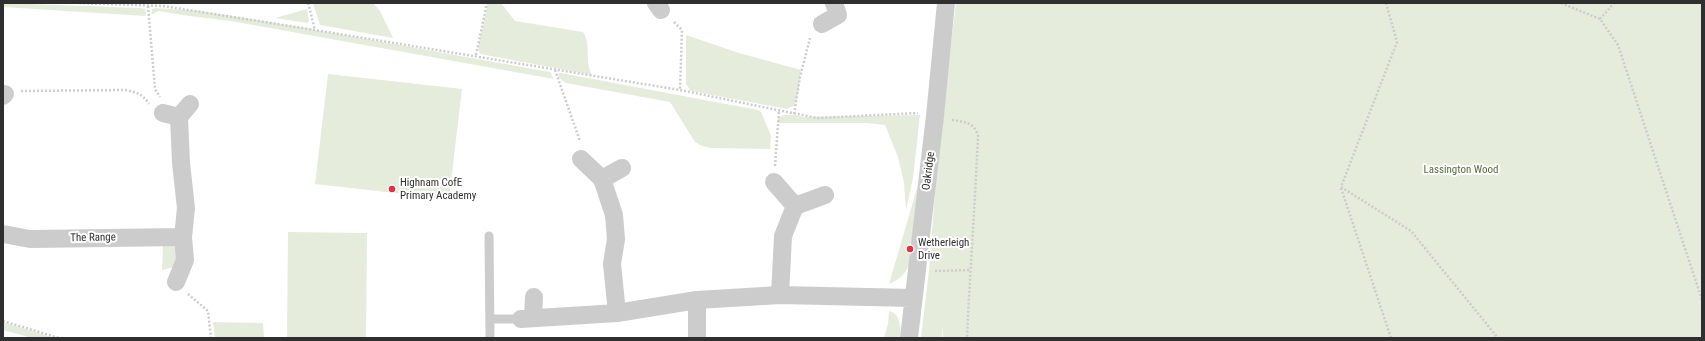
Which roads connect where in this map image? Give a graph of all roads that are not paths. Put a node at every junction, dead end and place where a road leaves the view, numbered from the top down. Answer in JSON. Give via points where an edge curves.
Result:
{"nodes":[{"id":1,"x":834,"y":3,"type":"edge"},
{"id":2,"x":946,"y":3,"type":"edge"},
{"id":3,"x":822,"y":24,"type":"road end"},
{"id":4,"x":178,"y":112,"type":"road end"},
{"id":5,"x":581,"y":159,"type":"road end"},
{"id":6,"x":622,"y":168,"type":"dead end"},
{"id":7,"x":602,"y":179,"type":"junction"},
{"id":8,"x":774,"y":182,"type":"road end"},
{"id":9,"x":825,"y":195,"type":"dead end"},
{"id":10,"x":795,"y":206,"type":"junction"},
{"id":11,"x":3,"y":234,"type":"edge"},
{"id":12,"x":489,"y":236,"type":"dead end"},
{"id":13,"x":183,"y":237,"type":"junction"},
{"id":14,"x":176,"y":282,"type":"road end"},
{"id":15,"x":780,"y":295,"type":"junction"},
{"id":16,"x":534,"y":297,"type":"dead end"},
{"id":17,"x":913,"y":298,"type":"junction"},
{"id":18,"x":697,"y":300,"type":"junction"},
{"id":19,"x":617,"y":313,"type":"junction"},
{"id":20,"x":527,"y":318,"type":"junction"},
{"id":21,"x":490,"y":319,"type":"junction"},
{"id":22,"x":490,"y":338,"type":"edge"},
{"id":23,"x":697,"y":338,"type":"edge"},
{"id":24,"x":910,"y":338,"type":"edge"}],
"edges":[{"from":1,"to":3,"type":"street","via":[[838,15]]},
{"from":2,"to":17,"type":"street","name":"Oakridge"},
{"from":4,"to":13,"type":"street","via":[[186,208]]},
{"from":5,"to":7,"type":"street"},
{"from":6,"to":7,"type":"street"},
{"from":7,"to":19,"type":"street","via":[[614,215],[616,239],[612,264]]},
{"from":8,"to":10,"type":"street"},
{"from":9,"to":10,"type":"street"},
{"from":10,"to":15,"type":"street","via":[[783,236]]},
{"from":11,"to":13,"type":"street","name":"The Range","via":[[30,239]]},
{"from":12,"to":21,"type":"lane"},
{"from":13,"to":14,"type":"street","via":[[185,260]]},
{"from":15,"to":17,"type":"street"},
{"from":15,"to":18,"type":"street"},
{"from":16,"to":20,"type":"street"},
{"from":17,"to":24,"type":"street","name":"Oakridge"},
{"from":18,"to":19,"type":"street"},
{"from":18,"to":23,"type":"street"},
{"from":19,"to":20,"type":"street"},
{"from":20,"to":21,"type":"lane"},
{"from":21,"to":22,"type":"lane"}]}
